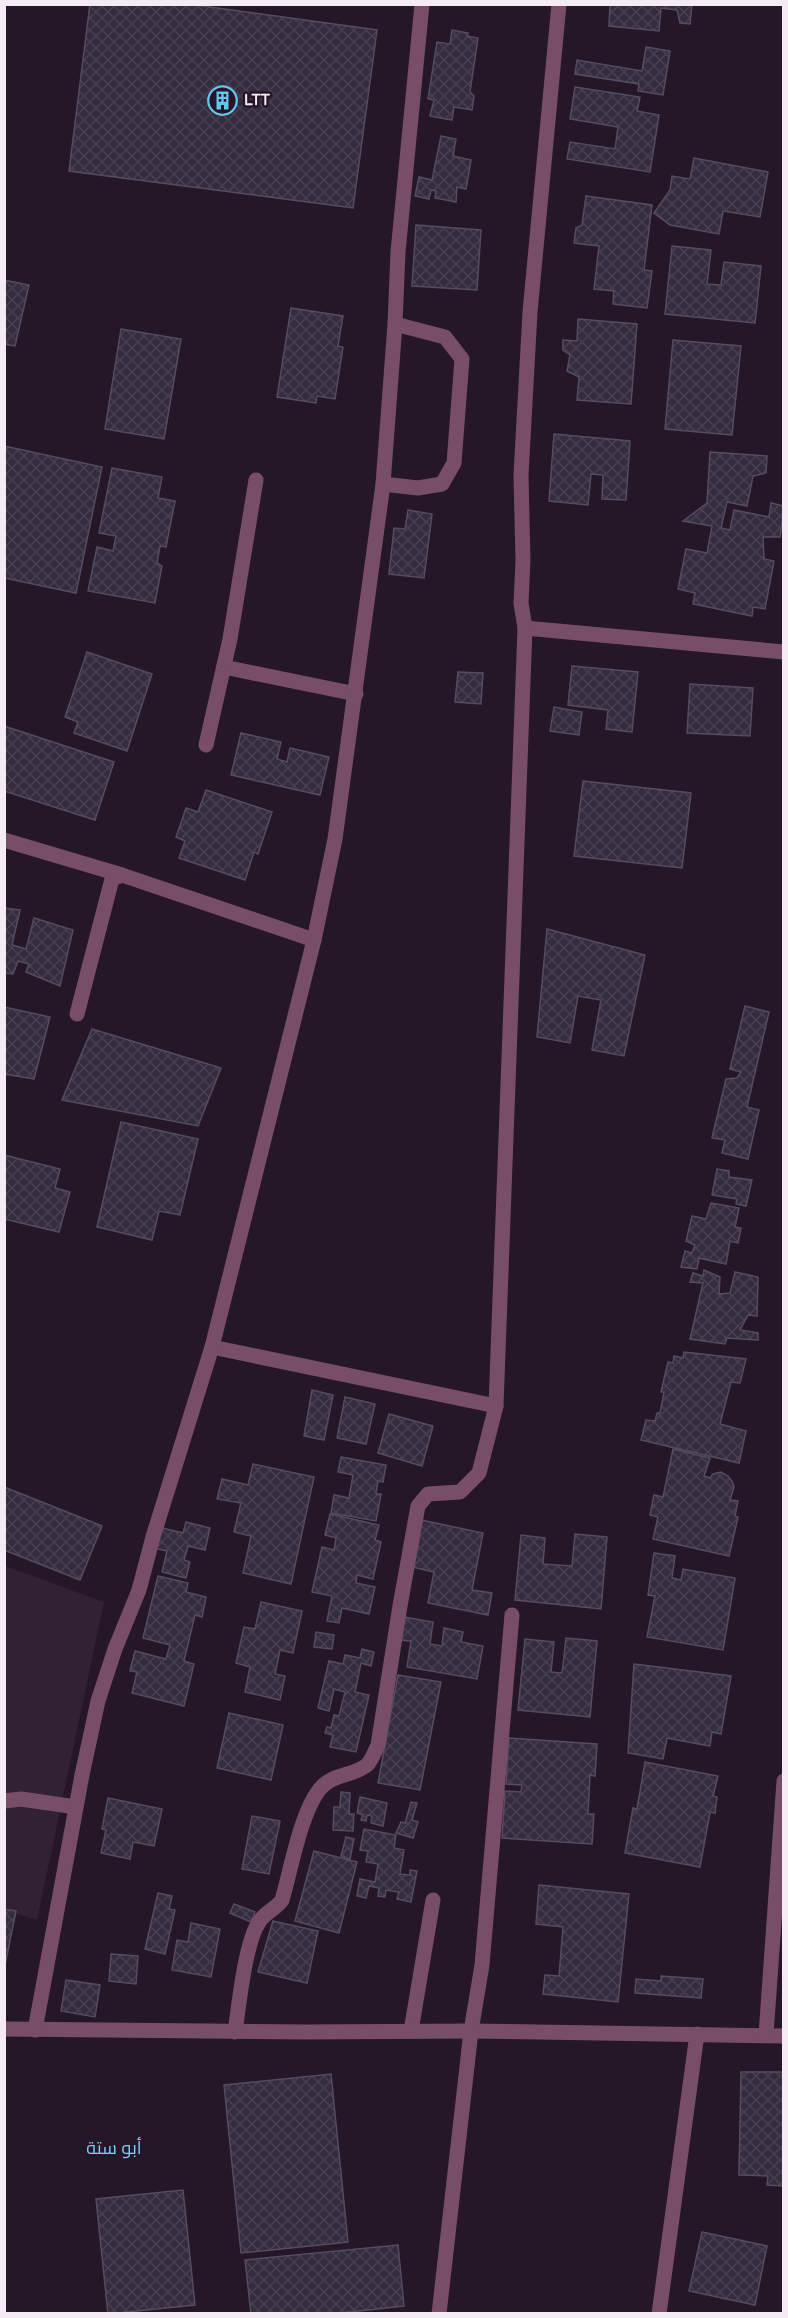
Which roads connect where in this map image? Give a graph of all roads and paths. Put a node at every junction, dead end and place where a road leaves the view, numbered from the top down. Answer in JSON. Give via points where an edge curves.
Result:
{"nodes":[{"id":1,"x":422,"y":4,"type":"edge"},
{"id":2,"x":559,"y":4,"type":"edge"},
{"id":3,"x":395,"y":324,"type":"junction"},
{"id":4,"x":256,"y":480,"type":"dead end"},
{"id":5,"x":383,"y":484,"type":"junction"},
{"id":6,"x":525,"y":628,"type":"junction"},
{"id":7,"x":783,"y":652,"type":"edge"},
{"id":8,"x":224,"y":667,"type":"junction"},
{"id":9,"x":356,"y":694,"type":"junction"},
{"id":10,"x":206,"y":745,"type":"dead end"},
{"id":11,"x":4,"y":840,"type":"edge"},
{"id":12,"x":122,"y":875,"type":"junction"},
{"id":13,"x":314,"y":940,"type":"junction"},
{"id":14,"x":77,"y":1014,"type":"dead end"},
{"id":15,"x":212,"y":1347,"type":"junction"},
{"id":16,"x":496,"y":1406,"type":"junction"},
{"id":17,"x":512,"y":1615,"type":"dead end"},
{"id":18,"x":783,"y":1781,"type":"edge"},
{"id":19,"x":4,"y":1801,"type":"edge"},
{"id":20,"x":76,"y":1807,"type":"junction"},
{"id":21,"x":433,"y":1900,"type":"dead end"},
{"id":22,"x":777,"y":1966,"type":"edge"},
{"id":23,"x":4,"y":2029,"type":"edge"},
{"id":24,"x":35,"y":2030,"type":"junction"},
{"id":25,"x":411,"y":2031,"type":"junction"},
{"id":26,"x":471,"y":2031,"type":"junction"},
{"id":27,"x":235,"y":2032,"type":"junction"},
{"id":28,"x":697,"y":2034,"type":"junction"},
{"id":29,"x":766,"y":2035,"type":"junction"},
{"id":30,"x":783,"y":2036,"type":"edge"},
{"id":31,"x":439,"y":2313,"type":"edge"},
{"id":32,"x":659,"y":2313,"type":"edge"}],
"edges":[{"from":1,"to":3,"type":"street","via":[[398,252]]},
{"from":2,"to":6,"type":"street","via":[[530,312],[521,475],[521,603]]},
{"from":3,"to":5,"type":"street"},
{"from":3,"to":5,"type":"street","via":[[445,337],[462,358],[459,409],[453,463],[442,484],[418,488]]},
{"from":4,"to":8,"type":"street"},
{"from":5,"to":9,"type":"street"},
{"from":6,"to":7,"type":"street"},
{"from":6,"to":16,"type":"street"},
{"from":8,"to":9,"type":"street"},
{"from":8,"to":10,"type":"street"},
{"from":9,"to":13,"type":"street","via":[[335,839]]},
{"from":11,"to":12,"type":"street"},
{"from":12,"to":13,"type":"street"},
{"from":12,"to":14,"type":"street","via":[[112,879]]},
{"from":13,"to":15,"type":"street"},
{"from":15,"to":16,"type":"street"},
{"from":15,"to":20,"type":"street","via":[[139,1590],[98,1701]]},
{"from":16,"to":27,"type":"street","via":[[479,1473],[460,1492],[428,1494],[418,1506],[378,1744],[368,1764],[338,1775],[318,1790],[305,1817],[282,1900],[275,1910],[261,1918],[253,1933]]},
{"from":17,"to":26,"type":"street","via":[[482,1965]]},
{"from":18,"to":22,"type":"street"},
{"from":19,"to":20,"type":"street","via":[[21,1799]]},
{"from":20,"to":24,"type":"street"},
{"from":21,"to":25,"type":"street"},
{"from":22,"to":29,"type":"street"},
{"from":23,"to":24,"type":"street"},
{"from":24,"to":27,"type":"street"},
{"from":25,"to":26,"type":"street"},
{"from":25,"to":27,"type":"street"},
{"from":26,"to":28,"type":"street"},
{"from":26,"to":31,"type":"street"},
{"from":28,"to":29,"type":"street"},
{"from":28,"to":32,"type":"street"},
{"from":29,"to":30,"type":"street"}]}
